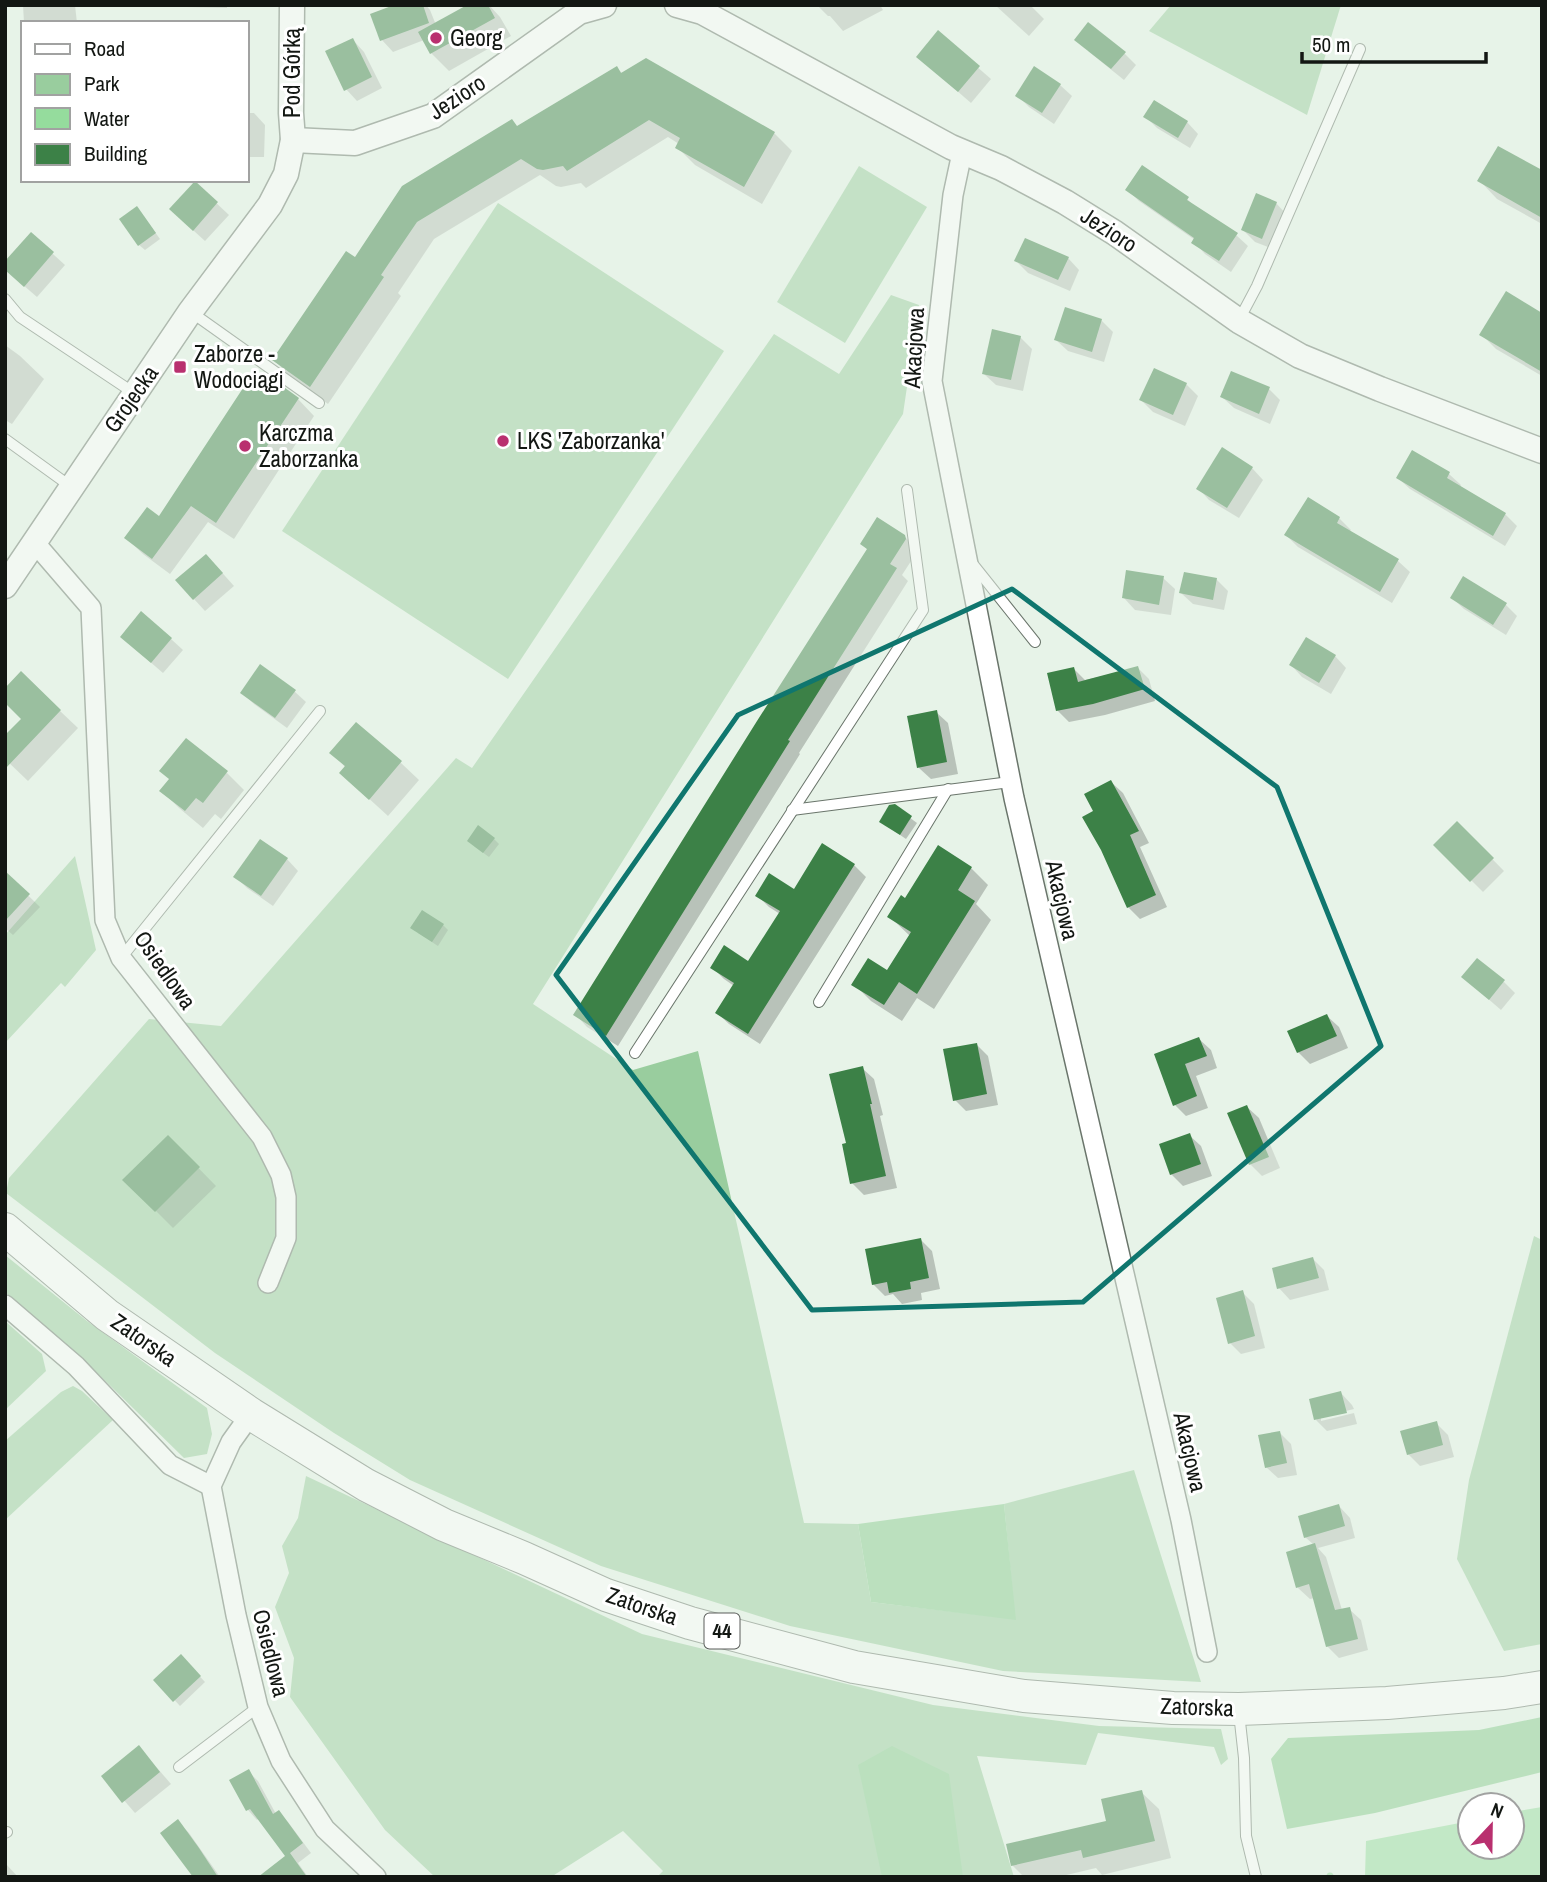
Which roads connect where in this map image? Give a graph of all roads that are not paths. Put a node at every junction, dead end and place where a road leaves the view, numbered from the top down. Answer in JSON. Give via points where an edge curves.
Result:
{"nodes":[{"id":1,"x":292,"y":5,"type":"edge"},
{"id":2,"x":604,"y":5,"type":"edge"},
{"id":3,"x":677,"y":5,"type":"edge"},
{"id":4,"x":581,"y":8,"type":"edge"},
{"id":5,"x":1360,"y":49,"type":"dead end"},
{"id":6,"x":293,"y":140,"type":"junction"},
{"id":7,"x":962,"y":153,"type":"junction"},
{"id":8,"x":5,"y":299,"type":"edge"},
{"id":9,"x":190,"y":312,"type":"junction"},
{"id":10,"x":1239,"y":321,"type":"junction"},
{"id":11,"x":134,"y":394,"type":"junction"},
{"id":12,"x":319,"y":403,"type":"dead end"},
{"id":13,"x":5,"y":439,"type":"edge"},
{"id":14,"x":1542,"y":451,"type":"edge"},
{"id":15,"x":71,"y":486,"type":"junction"},
{"id":16,"x":907,"y":490,"type":"dead end"},
{"id":17,"x":34,"y":543,"type":"junction"},
{"id":18,"x":965,"y":554,"type":"junction"},
{"id":19,"x":5,"y":586,"type":"edge"},
{"id":20,"x":1035,"y":642,"type":"dead end"},
{"id":21,"x":320,"y":711,"type":"dead end"},
{"id":22,"x":1010,"y":782,"type":"junction"},
{"id":23,"x":948,"y":789,"type":"junction"},
{"id":24,"x":792,"y":810,"type":"junction"},
{"id":25,"x":121,"y":958,"type":"junction"},
{"id":26,"x":819,"y":1002,"type":"dead end"},
{"id":27,"x":635,"y":1053,"type":"dead end"},
{"id":28,"x":5,"y":1229,"type":"edge"},
{"id":29,"x":268,"y":1283,"type":"dead end"},
{"id":30,"x":5,"y":1305,"type":"edge"},
{"id":31,"x":250,"y":1414,"type":"junction"},
{"id":32,"x":211,"y":1486,"type":"junction"},
{"id":33,"x":1207,"y":1652,"type":"dead end"},
{"id":34,"x":1542,"y":1687,"type":"edge"},
{"id":35,"x":258,"y":1707,"type":"junction"},
{"id":36,"x":1239,"y":1709,"type":"junction"},
{"id":37,"x":179,"y":1767,"type":"dead end"},
{"id":38,"x":375,"y":1877,"type":"edge"},
{"id":39,"x":1256,"y":1877,"type":"edge"}],
"edges":[{"from":1,"to":6,"type":"street","name":"Pod Górką"},
{"from":2,"to":4,"type":"street","name":"Jezioro"},
{"from":3,"to":7,"type":"street","name":"Jezioro","via":[[702,12]]},
{"from":4,"to":6,"type":"street","name":"Jezioro","via":[[433,116],[355,143]]},
{"from":5,"to":10,"type":"lane"},
{"from":6,"to":9,"type":"street","name":"Grojecka","via":[[286,174],[270,205]]},
{"from":7,"to":10,"type":"street","name":"Jezioro","via":[[1001,168],[1085,214]]},
{"from":7,"to":18,"type":"street","name":"Akacjowa","via":[[932,381]]},
{"from":8,"to":11,"type":"lane","via":[[20,317]]},
{"from":9,"to":11,"type":"street","name":"Grojecka"},
{"from":9,"to":12,"type":"lane"},
{"from":10,"to":14,"type":"street","name":"Jezioro","via":[[1300,356]]},
{"from":11,"to":15,"type":"street","name":"Grojecka"},
{"from":13,"to":15,"type":"lane"},
{"from":15,"to":17,"type":"street","name":"Grojecka"},
{"from":16,"to":24,"type":"lane","via":[[923,610]]},
{"from":17,"to":19,"type":"street","name":"Grojecka"},
{"from":17,"to":25,"type":"street","name":"Osiedlowa","via":[[91,608],[105,920]]},
{"from":18,"to":20,"type":"lane"},
{"from":18,"to":22,"type":"street","name":"Akacjowa"},
{"from":21,"to":25,"type":"lane"},
{"from":22,"to":23,"type":"lane"},
{"from":22,"to":33,"type":"street","name":"Akacjowa","via":[[1181,1520]]},
{"from":23,"to":24,"type":"lane"},
{"from":23,"to":26,"type":"lane"},
{"from":24,"to":27,"type":"lane"},
{"from":25,"to":29,"type":"street","name":"Osiedlowa","via":[[262,1137],[281,1175],[286,1238]]},
{"from":28,"to":31,"type":"main road","name":"Zatorska","number":"44","via":[[107,1315]]},
{"from":30,"to":32,"type":"street","via":[[76,1366],[170,1465]]},
{"from":31,"to":32,"type":"street","via":[[231,1441]]},
{"from":31,"to":36,"type":"main road","name":"Zatorska","number":"44","via":[[366,1485],[444,1525],[606,1595],[690,1623],[854,1667],[1024,1696]]},
{"from":32,"to":35,"type":"street","name":"Osiedlowa"},
{"from":34,"to":36,"type":"main road","name":"Zatorska","number":"44","via":[[1387,1703]]},
{"from":35,"to":37,"type":"lane"},
{"from":35,"to":38,"type":"street","name":"Osiedlowa","via":[[281,1760],[325,1829]]},
{"from":36,"to":39,"type":"lane","via":[[1246,1836]]}]}
